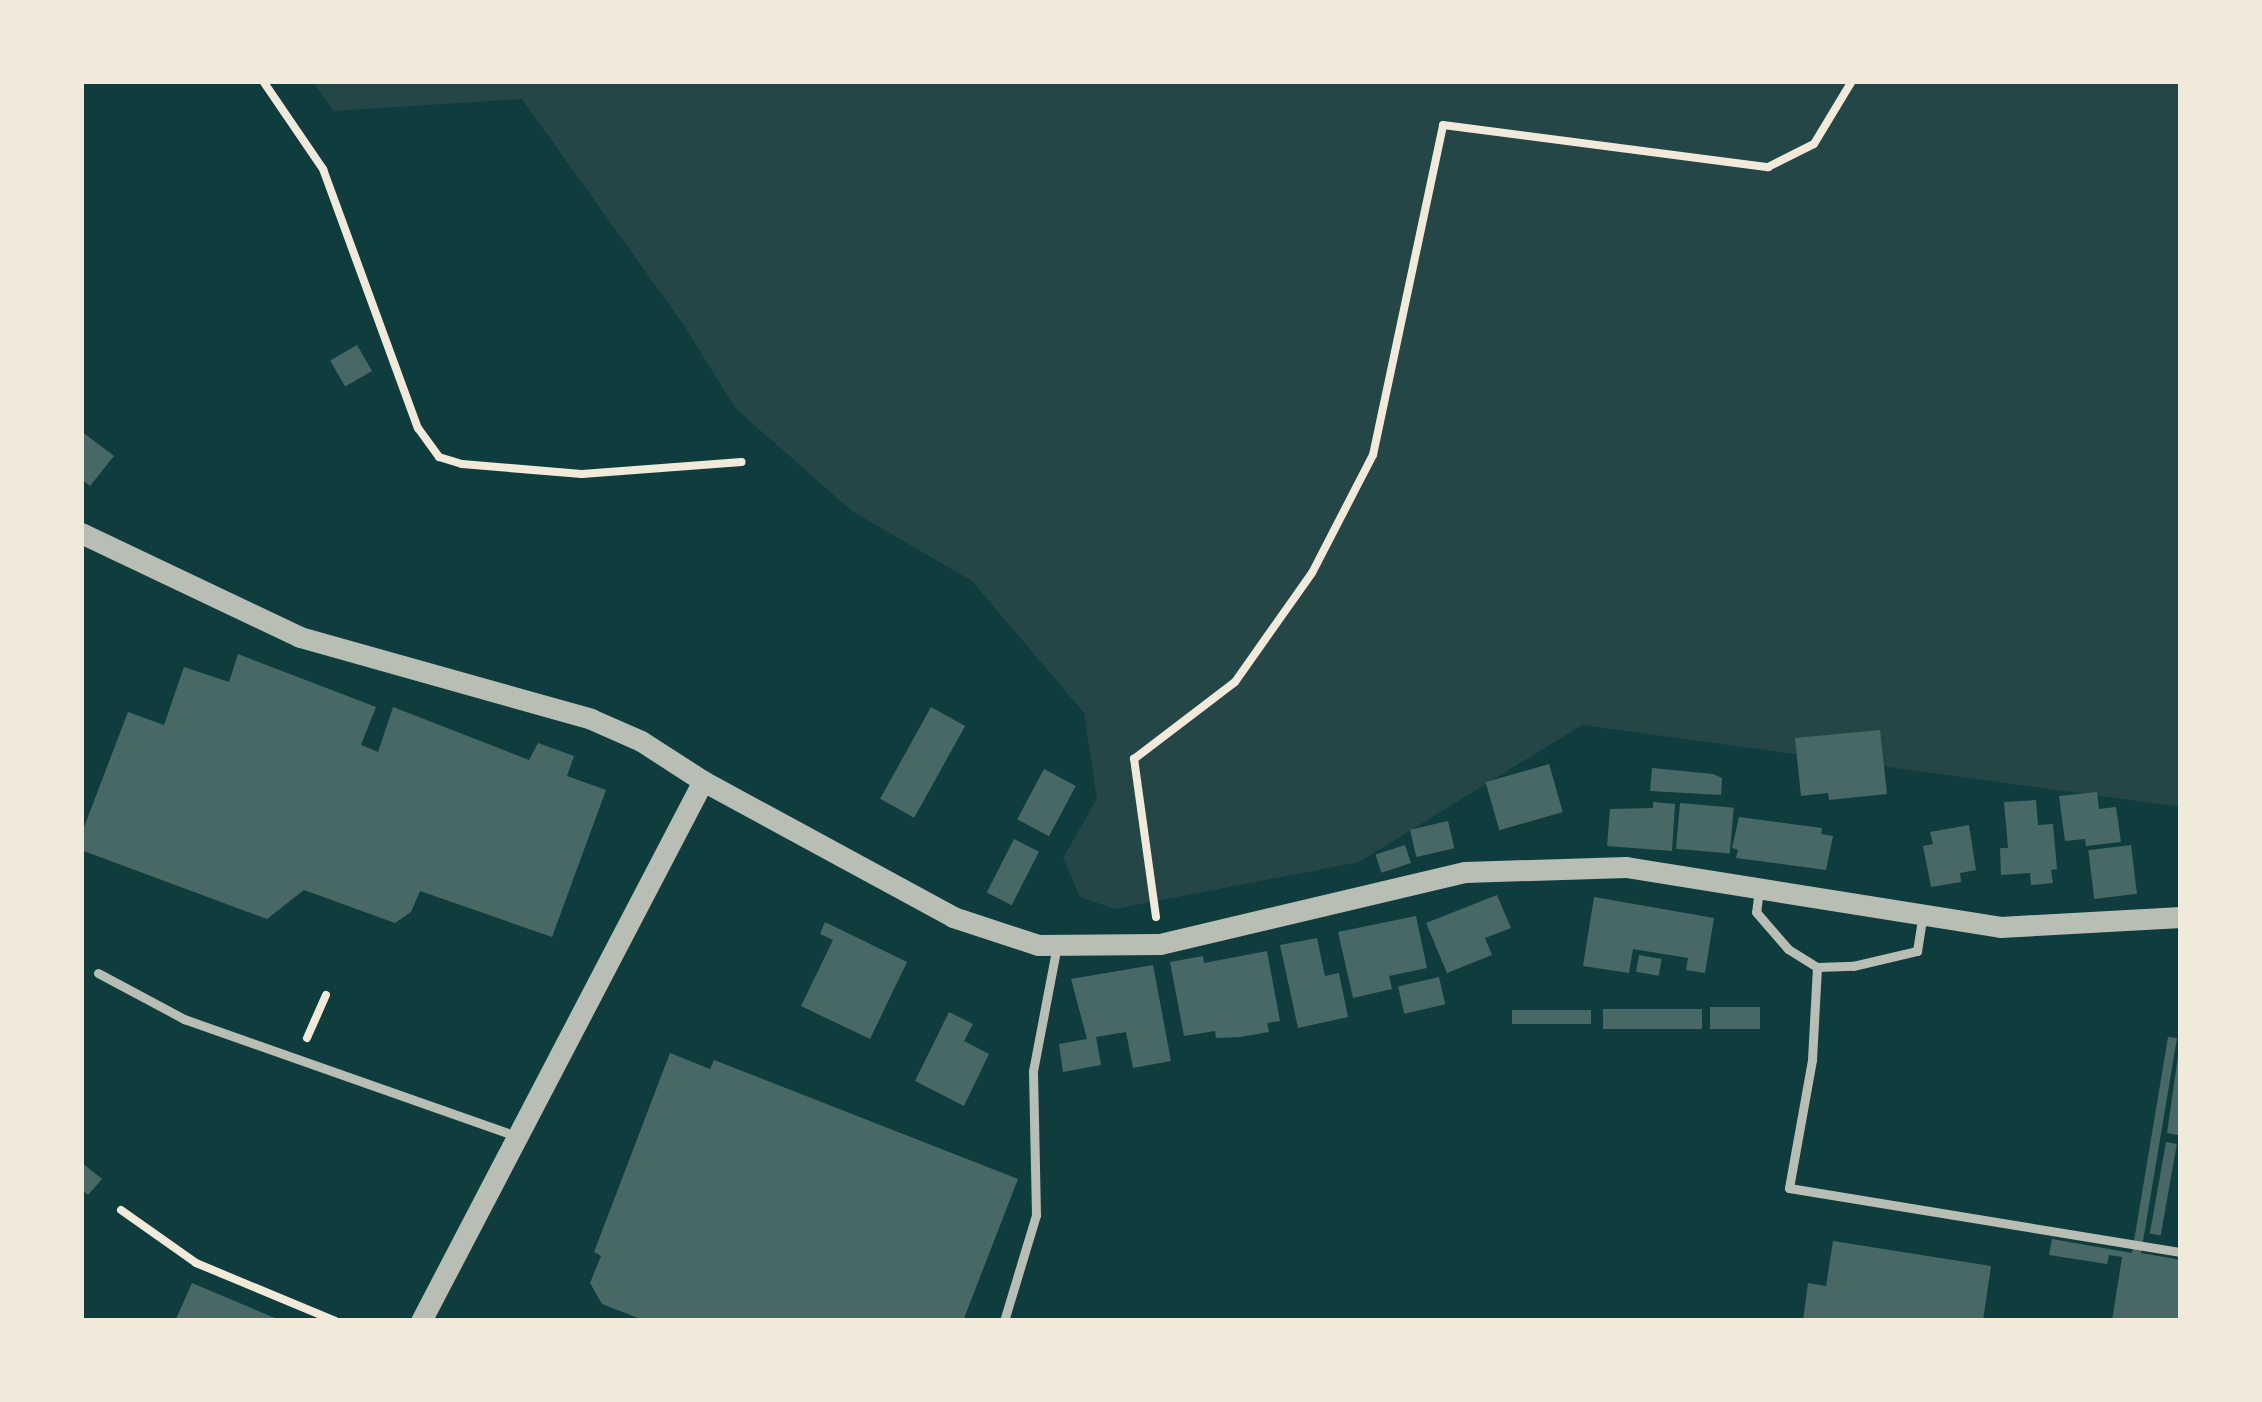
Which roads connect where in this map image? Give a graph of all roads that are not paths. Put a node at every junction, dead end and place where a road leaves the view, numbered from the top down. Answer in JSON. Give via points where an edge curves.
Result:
{"nodes":[{"id":1,"x":81,"y":533,"type":"edge"},
{"id":2,"x":703,"y":781,"type":"junction"},
{"id":3,"x":1759,"y":888,"type":"junction"},
{"id":4,"x":1923,"y":915,"type":"junction"},
{"id":5,"x":2181,"y":916,"type":"edge"},
{"id":6,"x":1058,"y":945,"type":"junction"},
{"id":7,"x":1817,"y":967,"type":"junction"},
{"id":8,"x":98,"y":974,"type":"dead end"},
{"id":9,"x":517,"y":1136,"type":"junction"},
{"id":10,"x":2181,"y":1252,"type":"edge"},
{"id":11,"x":421,"y":1321,"type":"edge"},
{"id":12,"x":1004,"y":1321,"type":"edge"}],
"edges":[{"from":1,"to":2,"type":"street","via":[[300,637],[591,719]]},
{"from":2,"to":6,"type":"street","via":[[953,917]]},
{"from":2,"to":9,"type":"street"},
{"from":3,"to":4,"type":"street"},
{"from":3,"to":6,"type":"street","via":[[1626,868],[1465,872],[1160,944]]},
{"from":3,"to":7,"type":"lane","via":[[1756,912],[1788,950]]},
{"from":4,"to":5,"type":"street","via":[[2000,927]]},
{"from":4,"to":7,"type":"lane","via":[[1917,952]]},
{"from":6,"to":12,"type":"lane","via":[[1033,1071],[1036,1215]]},
{"from":7,"to":10,"type":"lane","via":[[1812,1060],[1790,1188]]},
{"from":8,"to":9,"type":"lane","via":[[184,1019]]},
{"from":9,"to":11,"type":"street"}]}
